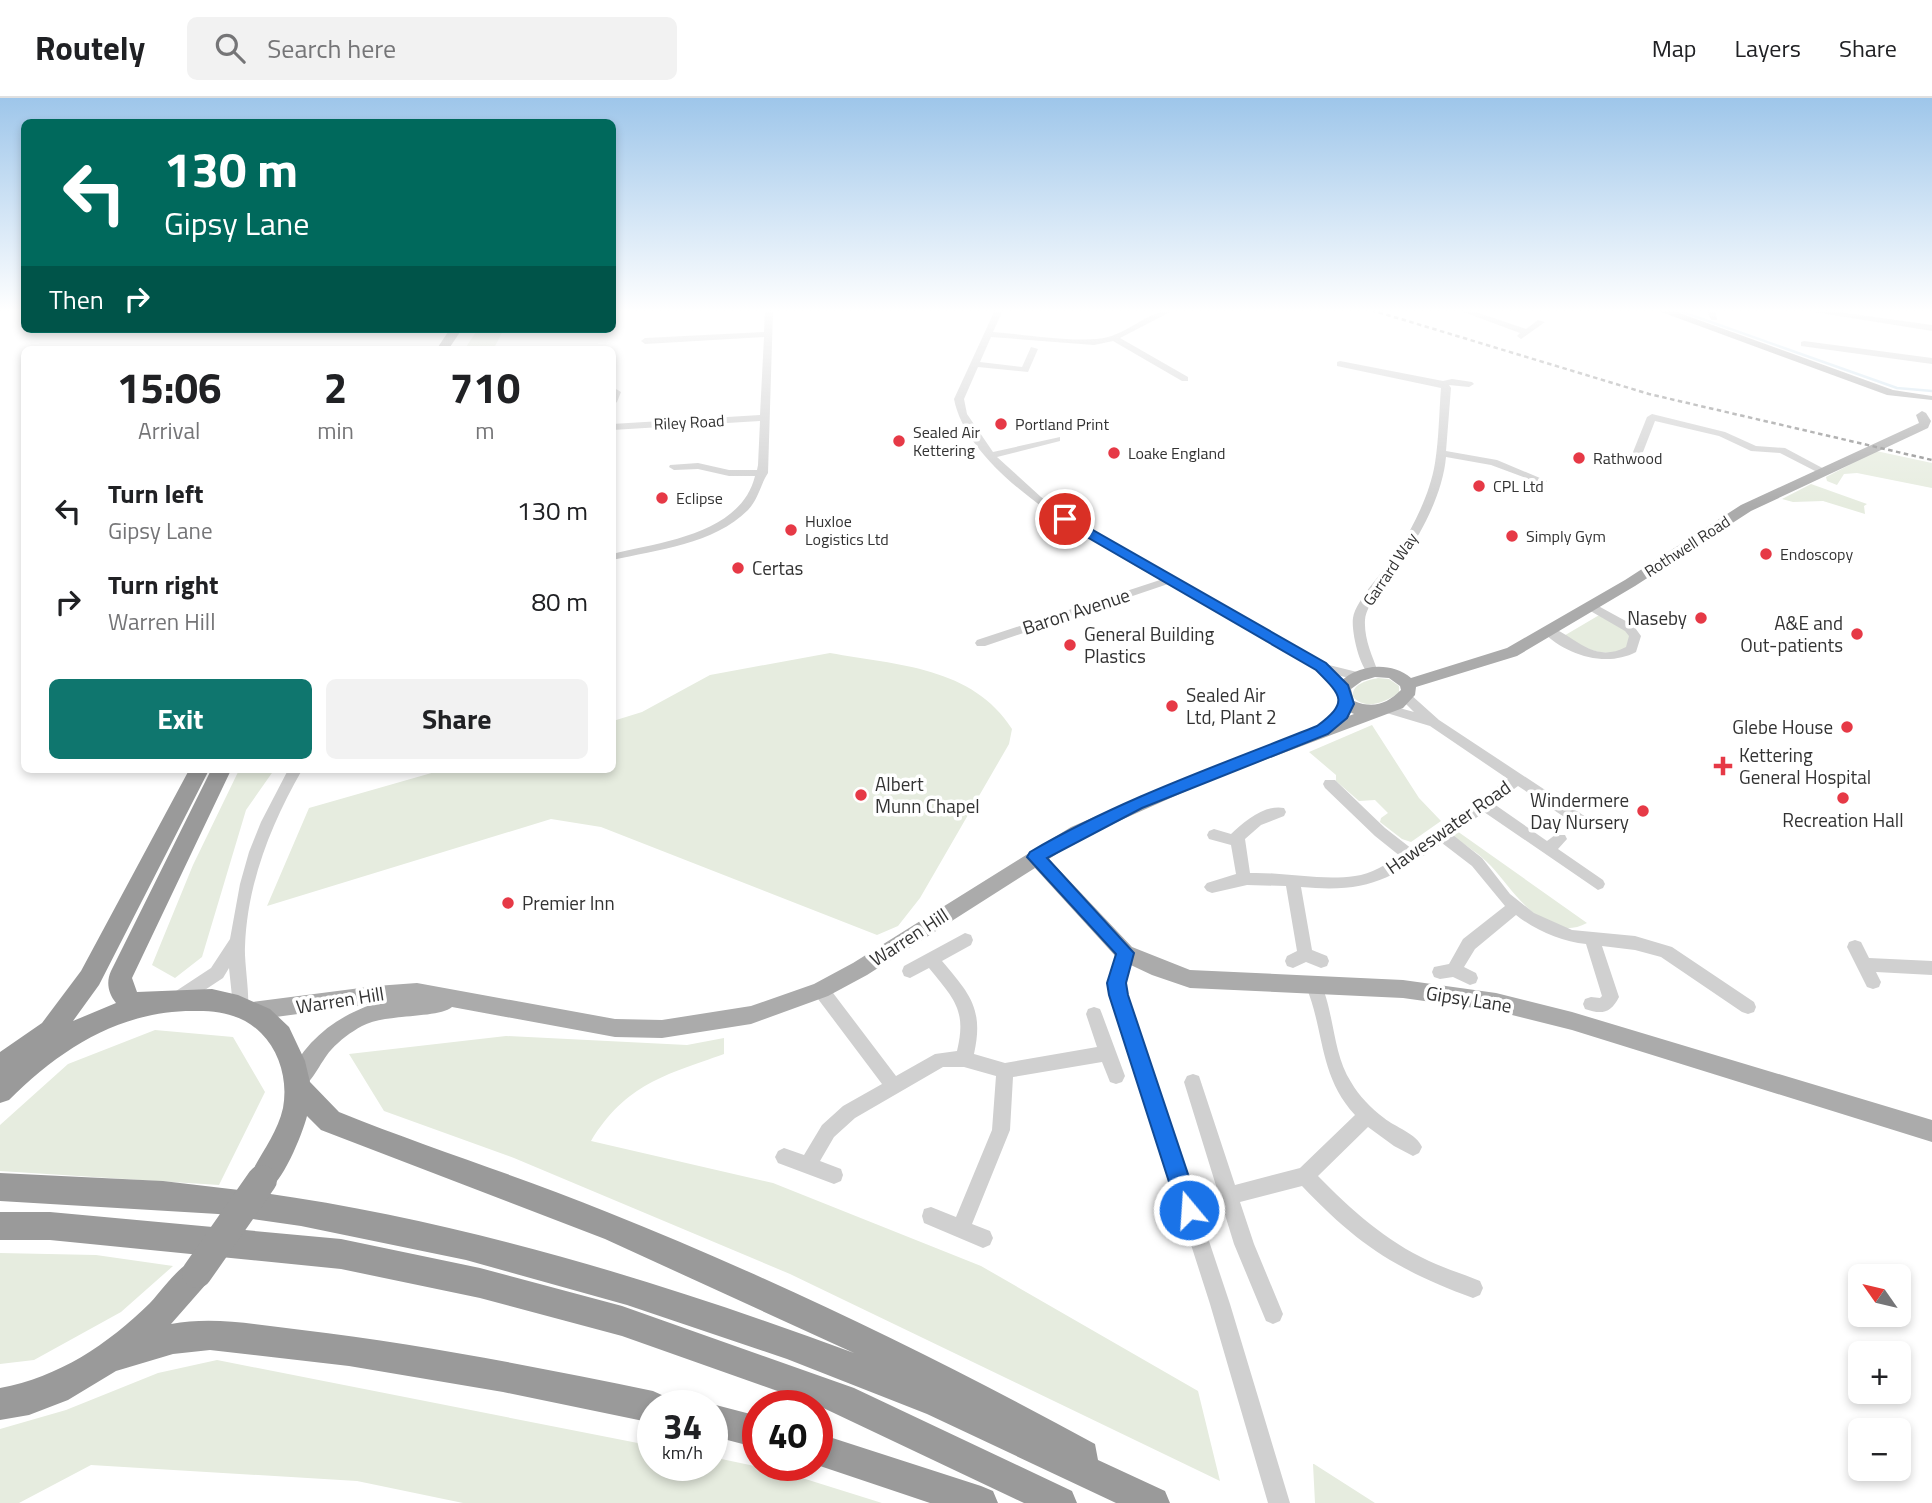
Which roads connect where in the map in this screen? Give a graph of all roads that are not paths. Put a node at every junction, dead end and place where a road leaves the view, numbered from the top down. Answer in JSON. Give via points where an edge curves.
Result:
{"nodes":[{"id":1,"x":767,"y":376,"type":"edge"},
{"id":2,"x":969,"y":376,"type":"edge"},
{"id":3,"x":1179,"y":376,"type":"edge"},
{"id":4,"x":1400,"y":376,"type":"edge"},
{"id":5,"x":1843,"y":376,"type":"edge"},
{"id":6,"x":1185,"y":379,"type":"dead end"},
{"id":7,"x":1443,"y":384,"type":"junction"},
{"id":8,"x":1469,"y":384,"type":"dead end"},
{"id":9,"x":1891,"y":393,"type":"junction"},
{"id":10,"x":1930,"y":398,"type":"edge"},
{"id":11,"x":1923,"y":415,"type":"edge"},
{"id":12,"x":765,"y":418,"type":"junction"},
{"id":13,"x":616,"y":427,"type":"edge"},
{"id":14,"x":1915,"y":429,"type":"junction"},
{"id":15,"x":1932,"y":429,"type":"edge"},
{"id":16,"x":1057,"y":439,"type":"dead end"},
{"id":17,"x":1638,"y":452,"type":"dead end"},
{"id":18,"x":1441,"y":453,"type":"junction"},
{"id":19,"x":990,"y":456,"type":"junction"},
{"id":20,"x":674,"y":467,"type":"dead end"},
{"id":21,"x":1823,"y":471,"type":"junction"},
{"id":22,"x":763,"y":473,"type":"junction"},
{"id":23,"x":1529,"y":475,"type":"junction"},
{"id":24,"x":1542,"y":481,"type":"dead end"},
{"id":25,"x":1521,"y":484,"type":"dead end"},
{"id":26,"x":616,"y":557,"type":"edge"},
{"id":27,"x":1170,"y":580,"type":"junction"},
{"id":28,"x":1591,"y":606,"type":"junction"},
{"id":29,"x":1548,"y":631,"type":"junction"},
{"id":30,"x":981,"y":643,"type":"dead end"},
{"id":31,"x":1321,"y":667,"type":"junction"},
{"id":32,"x":1364,"y":674,"type":"junction"},
{"id":33,"x":1402,"y":685,"type":"junction"},
{"id":34,"x":1345,"y":696,"type":"junction"},
{"id":35,"x":1380,"y":710,"type":"junction"},
{"id":36,"x":1434,"y":723,"type":"junction"},
{"id":37,"x":1322,"y":730,"type":"junction"},
{"id":38,"x":197,"y":773,"type":"edge"},
{"id":39,"x":220,"y":773,"type":"edge"},
{"id":40,"x":293,"y":773,"type":"edge"},
{"id":41,"x":1519,"y":778,"type":"junction"},
{"id":42,"x":1330,"y":784,"type":"dead end"},
{"id":43,"x":1483,"y":804,"type":"junction"},
{"id":44,"x":1377,"y":808,"type":"dead end"},
{"id":45,"x":1279,"y":812,"type":"dead end"},
{"id":46,"x":1362,"y":815,"type":"junction"},
{"id":47,"x":1590,"y":827,"type":"dead end"},
{"id":48,"x":1441,"y":834,"type":"junction"},
{"id":49,"x":1214,"y":835,"type":"dead end"},
{"id":50,"x":1236,"y":841,"type":"junction"},
{"id":51,"x":1410,"y":856,"type":"junction"},
{"id":52,"x":1036,"y":857,"type":"junction"},
{"id":53,"x":1244,"y":879,"type":"junction"},
{"id":54,"x":1293,"y":881,"type":"junction"},
{"id":55,"x":1598,"y":884,"type":"dead end"},
{"id":56,"x":1212,"y":887,"type":"dead end"},
{"id":57,"x":1515,"y":907,"type":"junction"},
{"id":58,"x":239,"y":938,"type":"junction"},
{"id":59,"x":965,"y":940,"type":"dead end"},
{"id":60,"x":1592,"y":940,"type":"junction"},
{"id":61,"x":1854,"y":947,"type":"dead end"},
{"id":62,"x":1125,"y":953,"type":"junction"},
{"id":63,"x":931,"y":959,"type":"junction"},
{"id":64,"x":1321,"y":961,"type":"dead end"},
{"id":65,"x":1864,"y":965,"type":"junction"},
{"id":66,"x":1932,"y":968,"type":"edge"},
{"id":67,"x":910,"y":971,"type":"dead end"},
{"id":68,"x":1470,"y":978,"type":"dead end"},
{"id":69,"x":1873,"y":982,"type":"dead end"},
{"id":70,"x":1313,"y":984,"type":"junction"},
{"id":71,"x":821,"y":989,"type":"junction"},
{"id":72,"x":174,"y":1000,"type":"junction"},
{"id":73,"x":468,"y":1002,"type":"junction"},
{"id":74,"x":148,"y":1004,"type":"junction"},
{"id":75,"x":1591,"y":1004,"type":"dead end"},
{"id":76,"x":1748,"y":1007,"type":"dead end"},
{"id":77,"x":247,"y":1008,"type":"junction"},
{"id":78,"x":1094,"y":1014,"type":"dead end"},
{"id":79,"x":1107,"y":1053,"type":"junction"},
{"id":80,"x":964,"y":1059,"type":"junction"},
{"id":81,"x":1005,"y":1071,"type":"junction"},
{"id":82,"x":1115,"y":1076,"type":"dead end"},
{"id":83,"x":6,"y":1079,"type":"edge"},
{"id":84,"x":1193,"y":1082,"type":"dead end"},
{"id":85,"x":298,"y":1085,"type":"junction"},
{"id":86,"x":893,"y":1085,"type":"junction"},
{"id":87,"x":1367,"y":1115,"type":"junction"},
{"id":88,"x":1932,"y":1131,"type":"edge"},
{"id":89,"x":1413,"y":1147,"type":"dead end"},
{"id":90,"x":784,"y":1157,"type":"dead end"},
{"id":91,"x":808,"y":1165,"type":"junction"},
{"id":92,"x":834,"y":1175,"type":"dead end"},
{"id":93,"x":1305,"y":1176,"type":"junction"},
{"id":94,"x":0,"y":1187,"type":"edge"},
{"id":95,"x":1231,"y":1195,"type":"junction"},
{"id":96,"x":931,"y":1216,"type":"dead end"},
{"id":97,"x":0,"y":1226,"type":"edge"},
{"id":98,"x":960,"y":1229,"type":"junction"},
{"id":99,"x":983,"y":1238,"type":"dead end"},
{"id":100,"x":1473,"y":1288,"type":"dead end"},
{"id":101,"x":1273,"y":1314,"type":"dead end"},
{"id":102,"x":109,"y":1358,"type":"junction"},
{"id":103,"x":0,"y":1404,"type":"edge"},
{"id":104,"x":637,"y":1404,"type":"edge"},
{"id":105,"x":833,"y":1454,"type":"edge"},
{"id":106,"x":981,"y":1503,"type":"edge"},
{"id":107,"x":1060,"y":1503,"type":"edge"},
{"id":108,"x":1153,"y":1503,"type":"edge"},
{"id":109,"x":1163,"y":1503,"type":"edge"},
{"id":110,"x":1279,"y":1503,"type":"edge"}],
"edges":[{"from":1,"to":12,"type":"street"},
{"from":2,"to":19,"type":"street","via":[[959,405]]},
{"from":3,"to":6,"type":"street"},
{"from":4,"to":7,"type":"street"},
{"from":5,"to":9,"type":"main road"},
{"from":7,"to":8,"type":"street"},
{"from":7,"to":18,"type":"street","name":"Garrard Way"},
{"from":9,"to":10,"type":"main road"},
{"from":9,"to":11,"type":"main road"},
{"from":10,"to":11,"type":"main road","via":[[1917,401]]},
{"from":11,"to":14,"type":"main road","via":[[1924,425]]},
{"from":12,"to":13,"type":"street","name":"Riley Road"},
{"from":12,"to":22,"type":"street"},
{"from":14,"to":15,"type":"main road","name":"Rothwell Road"},
{"from":14,"to":21,"type":"main road","name":"Rothwell Road"},
{"from":16,"to":19,"type":"street"},
{"from":17,"to":21,"type":"street","via":[[1652,417],[1722,434],[1754,449],[1782,450]]},
{"from":18,"to":23,"type":"street","via":[[1493,462]]},
{"from":18,"to":32,"type":"street","name":"Garrard Way","via":[[1421,519],[1359,617]]},
{"from":19,"to":27,"type":"street","via":[[1021,487],[1065,519]]},
{"from":20,"to":22,"type":"street"},
{"from":21,"to":28,"type":"main road","name":"Rothwell Road","via":[[1746,508]]},
{"from":22,"to":26,"type":"street","via":[[753,497],[723,523],[677,542]]},
{"from":23,"to":24,"type":"street"},
{"from":23,"to":25,"type":"street"},
{"from":27,"to":30,"type":"street","name":"Baron Avenue"},
{"from":27,"to":31,"type":"street"},
{"from":28,"to":29,"type":"main road","name":"Rothwell Road"},
{"from":28,"to":29,"type":"street","via":[[1629,628],[1635,636],[1632,649],[1615,656],[1593,654]]},
{"from":29,"to":33,"type":"main road","name":"Rothwell Road","via":[[1512,652]]},
{"from":31,"to":32,"type":"street"},
{"from":31,"to":34,"type":"street"},
{"from":32,"to":33,"type":"main road"},
{"from":32,"to":34,"type":"main road","name":"Warren Hill"},
{"from":33,"to":35,"type":"main road","name":"Warren Hill"},
{"from":33,"to":36,"type":"street","name":"Haweswater Road"},
{"from":34,"to":35,"type":"main road","via":[[1362,711]]},
{"from":34,"to":37,"type":"main road","name":"Warren Hill","via":[[1342,715]]},
{"from":35,"to":36,"type":"street","name":"Haweswater Road"},
{"from":35,"to":37,"type":"main road","name":"Warren Hill"},
{"from":36,"to":41,"type":"street","name":"Haweswater Road"},
{"from":37,"to":52,"type":"main road","name":"Warren Hill","via":[[1137,804]]},
{"from":38,"to":83,"type":"highway","via":[[96,967],[65,1012]]},
{"from":39,"to":74,"type":"highway","via":[[120,978],[121,991],[130,1002]]},
{"from":40,"to":58,"type":"street","via":[[258,846]]},
{"from":41,"to":43,"type":"street","name":"Haweswater Road"},
{"from":41,"to":47,"type":"street","name":"Haweswater Road"},
{"from":42,"to":46,"type":"street"},
{"from":43,"to":48,"type":"street","name":"Haweswater Road"},
{"from":43,"to":55,"type":"street","via":[[1554,844]]},
{"from":44,"to":46,"type":"street"},
{"from":45,"to":50,"type":"street","via":[[1256,821]]},
{"from":46,"to":51,"type":"street"},
{"from":48,"to":51,"type":"street","name":"Haweswater Road"},
{"from":48,"to":57,"type":"street","via":[[1477,862]]},
{"from":49,"to":50,"type":"street"},
{"from":50,"to":53,"type":"street"},
{"from":51,"to":54,"type":"street","name":"Haweswater Road","via":[[1369,880],[1339,884]]},
{"from":52,"to":62,"type":"main road","name":"Gipsy Lane"},
{"from":52,"to":71,"type":"main road","name":"Warren Hill"},
{"from":53,"to":54,"type":"street","name":"Haweswater Road"},
{"from":53,"to":56,"type":"street","name":"Haweswater Road"},
{"from":54,"to":64,"type":"street","via":[[1299,957]]},
{"from":57,"to":60,"type":"street","via":[[1543,926]]},
{"from":57,"to":68,"type":"street","via":[[1469,944],[1447,971]]},
{"from":58,"to":72,"type":"street","via":[[217,973]]},
{"from":58,"to":77,"type":"street","via":[[237,991]]},
{"from":59,"to":63,"type":"street"},
{"from":60,"to":75,"type":"street","via":[[1611,996],[1604,1006]]},
{"from":60,"to":76,"type":"street","via":[[1635,943],[1666,952]]},
{"from":61,"to":65,"type":"street"},
{"from":62,"to":70,"type":"main road","name":"Gipsy Lane","via":[[1190,979]]},
{"from":62,"to":110,"type":"street","via":[[1117,983],[1119,995],[1220,1304]]},
{"from":63,"to":67,"type":"street"},
{"from":63,"to":80,"type":"street","via":[[971,1012]]},
{"from":65,"to":66,"type":"street"},
{"from":65,"to":69,"type":"street"},
{"from":70,"to":87,"type":"street","via":[[1324,1008],[1336,1071]]},
{"from":70,"to":88,"type":"main road","name":"Gipsy Lane","via":[[1403,989],[1524,1008]]},
{"from":71,"to":73,"type":"main road","name":"Warren Hill","via":[[751,1015],[662,1028],[575,1023]]},
{"from":71,"to":86,"type":"street"},
{"from":72,"to":74,"type":"highway"},
{"from":72,"to":77,"type":"highway","via":[[225,1001]]},
{"from":73,"to":77,"type":"main road","name":"Warren Hill","via":[[440,994],[390,992],[294,1008]]},
{"from":73,"to":85,"type":"main road","name":"Warren Hill","via":[[412,1005],[365,1014],[323,1042]]},
{"from":74,"to":83,"type":"highway","via":[[83,1028]]},
{"from":77,"to":85,"type":"highway","via":[[271,1023],[288,1048]]},
{"from":78,"to":79,"type":"street"},
{"from":79,"to":81,"type":"street"},
{"from":79,"to":82,"type":"street"},
{"from":80,"to":81,"type":"street"},
{"from":80,"to":86,"type":"street","via":[[941,1059]]},
{"from":81,"to":98,"type":"street","via":[[1001,1130]]},
{"from":84,"to":95,"type":"street"},
{"from":85,"to":102,"type":"highway","bridge":true,"via":[[288,1133],[262,1180],[197,1273],[147,1328]]},
{"from":85,"to":109,"type":"highway","via":[[330,1121],[645,1241],[809,1315],[977,1398]]},
{"from":86,"to":91,"type":"street","via":[[828,1131]]},
{"from":87,"to":89,"type":"street"},
{"from":87,"to":93,"type":"street"},
{"from":90,"to":91,"type":"street"},
{"from":91,"to":92,"type":"street"},
{"from":93,"to":95,"type":"street"},
{"from":93,"to":100,"type":"street","via":[[1339,1213],[1385,1251]]},
{"from":94,"to":108,"type":"highway","via":[[218,1200],[366,1223],[520,1258],[636,1291],[867,1374]]},
{"from":95,"to":101,"type":"street","via":[[1244,1244]]},
{"from":96,"to":98,"type":"street"},
{"from":97,"to":107,"type":"highway","via":[[64,1227],[341,1254],[480,1283],[622,1321],[828,1394]]},
{"from":98,"to":99,"type":"street"},
{"from":102,"to":103,"type":"highway","via":[[62,1384],[16,1403]]},
{"from":102,"to":104,"type":"highway","via":[[173,1339],[210,1335],[349,1351]]},
{"from":105,"to":106,"type":"highway"}]}
